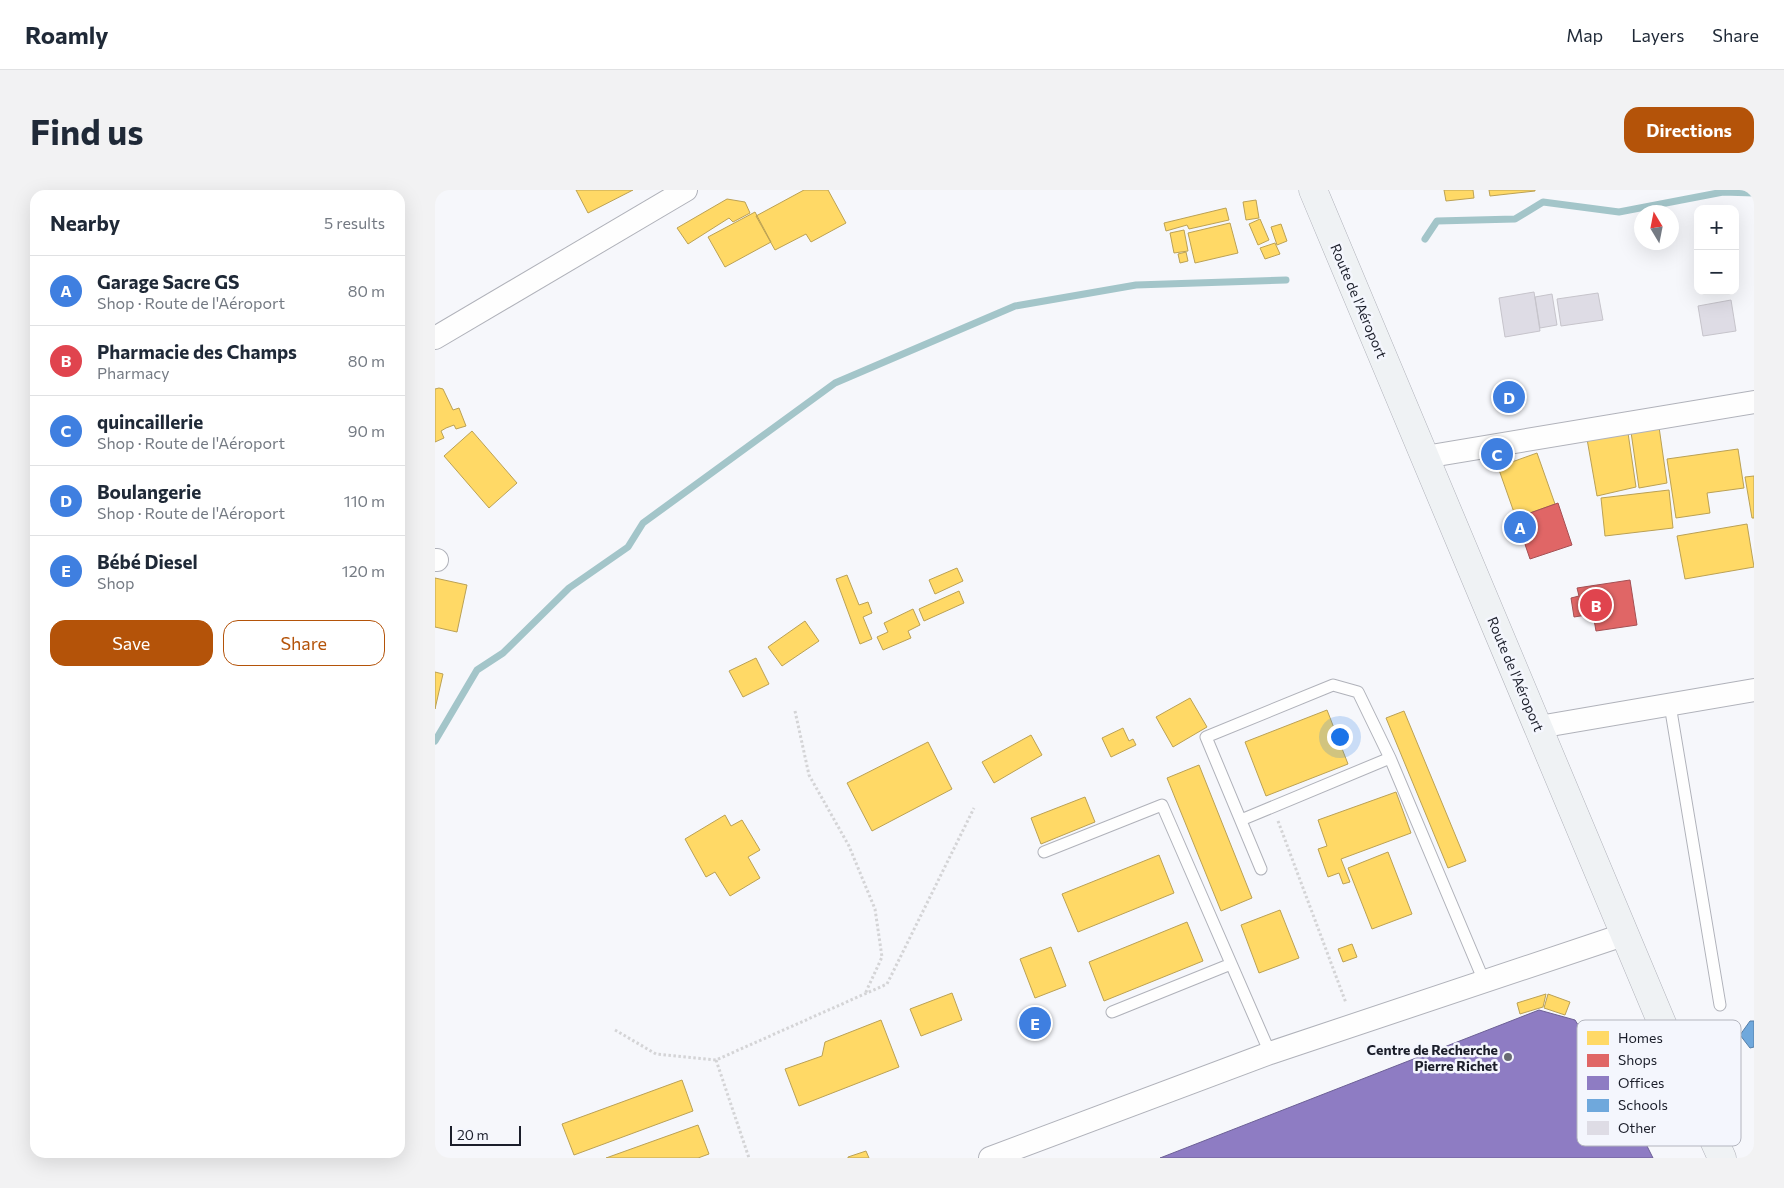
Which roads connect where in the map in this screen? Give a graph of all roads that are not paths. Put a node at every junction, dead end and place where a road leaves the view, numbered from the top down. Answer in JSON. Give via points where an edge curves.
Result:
{"nodes":[{"id":1,"x":686,"y":190,"type":"edge"},
{"id":2,"x":1313,"y":190,"type":"edge"},
{"id":3,"x":435,"y":338,"type":"edge"},
{"id":4,"x":1754,"y":402,"type":"edge"},
{"id":5,"x":1425,"y":456,"type":"junction"},
{"id":6,"x":1754,"y":690,"type":"edge"},
{"id":7,"x":1670,"y":704,"type":"junction"},
{"id":8,"x":1539,"y":727,"type":"junction"},
{"id":9,"x":1390,"y":758,"type":"junction"},
{"id":10,"x":1241,"y":820,"type":"junction"},
{"id":11,"x":1043,"y":852,"type":"dead end"},
{"id":12,"x":1261,"y":869,"type":"dead end"},
{"id":13,"x":1626,"y":934,"type":"junction"},
{"id":14,"x":1231,"y":964,"type":"junction"},
{"id":15,"x":1484,"y":981,"type":"junction"},
{"id":16,"x":1720,"y":1005,"type":"dead end"},
{"id":17,"x":1112,"y":1012,"type":"dead end"},
{"id":18,"x":1661,"y":1020,"type":"edge"},
{"id":19,"x":1270,"y":1053,"type":"junction"},
{"id":20,"x":1717,"y":1146,"type":"edge"},
{"id":21,"x":990,"y":1158,"type":"edge"},
{"id":22,"x":1722,"y":1158,"type":"edge"}],
"edges":[{"from":1,"to":3,"type":"street"},
{"from":2,"to":5,"type":"main road","name":"Route de l'Aéroport"},
{"from":4,"to":5,"type":"street"},
{"from":5,"to":8,"type":"main road","name":"Route de l'Aéroport"},
{"from":6,"to":7,"type":"street"},
{"from":7,"to":8,"type":"street"},
{"from":7,"to":16,"type":"lane"},
{"from":8,"to":13,"type":"main road","name":"Route de l'Aéroport"},
{"from":9,"to":10,"type":"lane"},
{"from":9,"to":10,"type":"lane","via":[[1358,692],[1333,684],[1206,738]]},
{"from":9,"to":15,"type":"lane"},
{"from":10,"to":12,"type":"lane"},
{"from":11,"to":14,"type":"lane","via":[[1162,805]]},
{"from":13,"to":15,"type":"street"},
{"from":13,"to":18,"type":"main road","name":"Route de l'Aéroport"},
{"from":14,"to":17,"type":"lane"},
{"from":14,"to":19,"type":"lane"},
{"from":15,"to":19,"type":"street"},
{"from":19,"to":21,"type":"street"},
{"from":20,"to":22,"type":"main road","name":"Route de l'Aéroport"}]}
